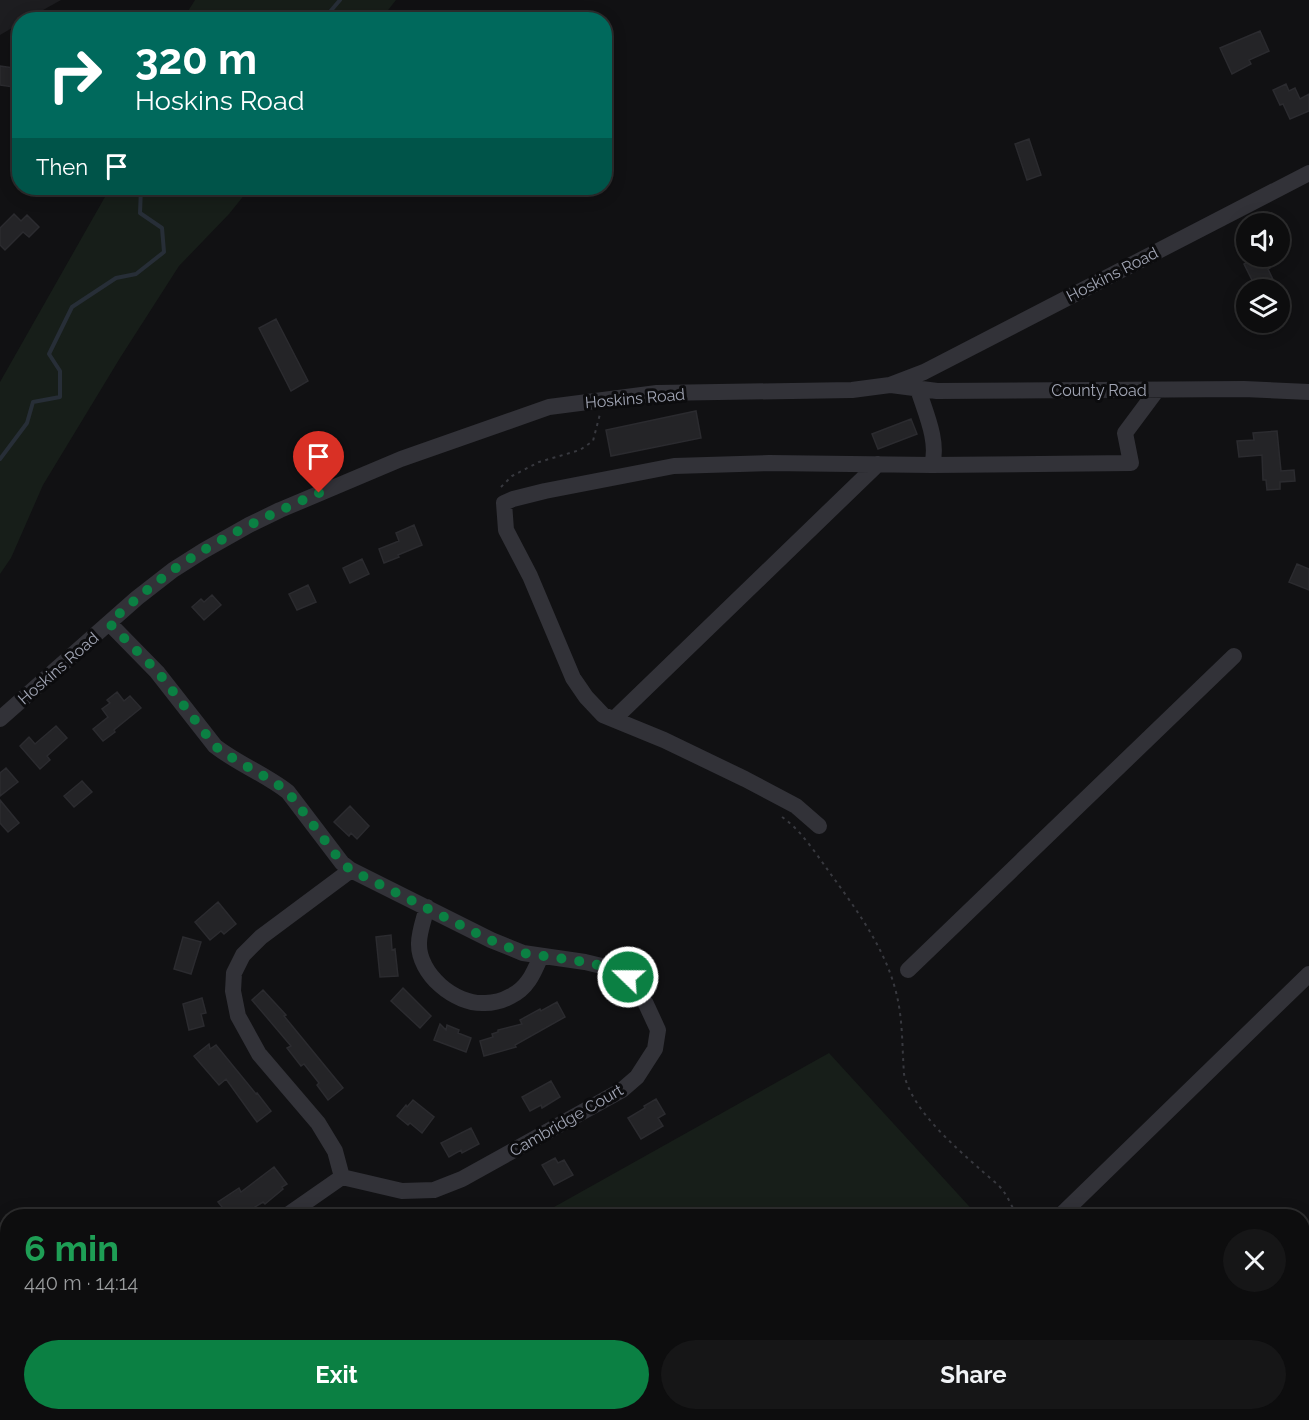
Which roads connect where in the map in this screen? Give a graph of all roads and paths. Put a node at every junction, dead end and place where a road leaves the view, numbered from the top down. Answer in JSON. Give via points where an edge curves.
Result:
{"nodes":[{"id":1,"x":1309,"y":173,"type":"edge"},
{"id":2,"x":890,"y":385,"type":"junction"},
{"id":3,"x":918,"y":389,"type":"junction"},
{"id":4,"x":1157,"y":390,"type":"junction"},
{"id":5,"x":1309,"y":392,"type":"edge"},
{"id":6,"x":604,"y":400,"type":"junction"},
{"id":7,"x":878,"y":464,"type":"junction"},
{"id":8,"x":932,"y":465,"type":"junction"},
{"id":9,"x":500,"y":489,"type":"dead end"},
{"id":10,"x":109,"y":623,"type":"junction"},
{"id":11,"x":1234,"y":656,"type":"dead end"},
{"id":12,"x":0,"y":719,"type":"edge"},
{"id":13,"x":614,"y":719,"type":"junction"},
{"id":14,"x":781,"y":816,"type":"dead end"},
{"id":15,"x":819,"y":826,"type":"dead end"},
{"id":16,"x":351,"y":870,"type":"junction"},
{"id":17,"x":427,"y":907,"type":"junction"},
{"id":18,"x":541,"y":956,"type":"junction"},
{"id":19,"x":908,"y":970,"type":"dead end"},
{"id":20,"x":1309,"y":974,"type":"edge"},
{"id":21,"x":342,"y":1177,"type":"junction"},
{"id":22,"x":296,"y":1209,"type":"edge"},
{"id":23,"x":1013,"y":1209,"type":"edge"},
{"id":24,"x":1067,"y":1209,"type":"edge"}],
"edges":[{"from":1,"to":2,"type":"street","name":"Hoskins Road","via":[[924,372]]},
{"from":2,"to":3,"type":"street","name":"County Road"},
{"from":2,"to":6,"type":"street","name":"Hoskins Road","via":[[852,390],[657,393]]},
{"from":3,"to":4,"type":"street","name":"County Road"},
{"from":3,"to":8,"type":"street","via":[[931,432]]},
{"from":4,"to":5,"type":"street","name":"County Road"},
{"from":4,"to":8,"type":"street","via":[[1125,434],[1131,463]]},
{"from":6,"to":9,"type":"path","via":[[593,441],[580,450],[539,462],[512,476]]},
{"from":6,"to":10,"type":"street","name":"Hoskins Road","via":[[549,407],[401,459],[280,510],[180,565]]},
{"from":7,"to":8,"type":"street"},
{"from":7,"to":13,"type":"street"},
{"from":7,"to":13,"type":"street","via":[[674,466],[544,491],[504,503],[506,530],[573,678],[603,715]]},
{"from":10,"to":12,"type":"street","name":"Hoskins Road"},
{"from":10,"to":16,"type":"street","name":"Cambridge Court","via":[[158,672],[215,746],[288,792]]},
{"from":11,"to":19,"type":"street"},
{"from":13,"to":15,"type":"street","via":[[745,779],[796,806]]},
{"from":14,"to":23,"type":"path","via":[[811,847],[883,956],[896,991],[903,1074],[912,1097],[954,1146],[1004,1191]]},
{"from":16,"to":17,"type":"street","name":"Cambridge Court"},
{"from":16,"to":21,"type":"street","via":[[261,937],[243,955],[234,973],[233,991],[238,1016],[259,1054],[318,1123],[334,1151]]},
{"from":17,"to":18,"type":"street","name":"Cambridge Court","via":[[490,940]]},
{"from":17,"to":18,"type":"street","via":[[418,944],[423,963],[440,987],[455,995],[483,1004],[512,996],[531,980]]},
{"from":18,"to":21,"type":"street","name":"Cambridge Court","via":[[610,968],[628,977],[658,1030],[654,1049],[637,1077],[622,1090],[472,1174],[434,1190],[402,1191]]},
{"from":20,"to":24,"type":"street"},
{"from":21,"to":22,"type":"street"}]}
